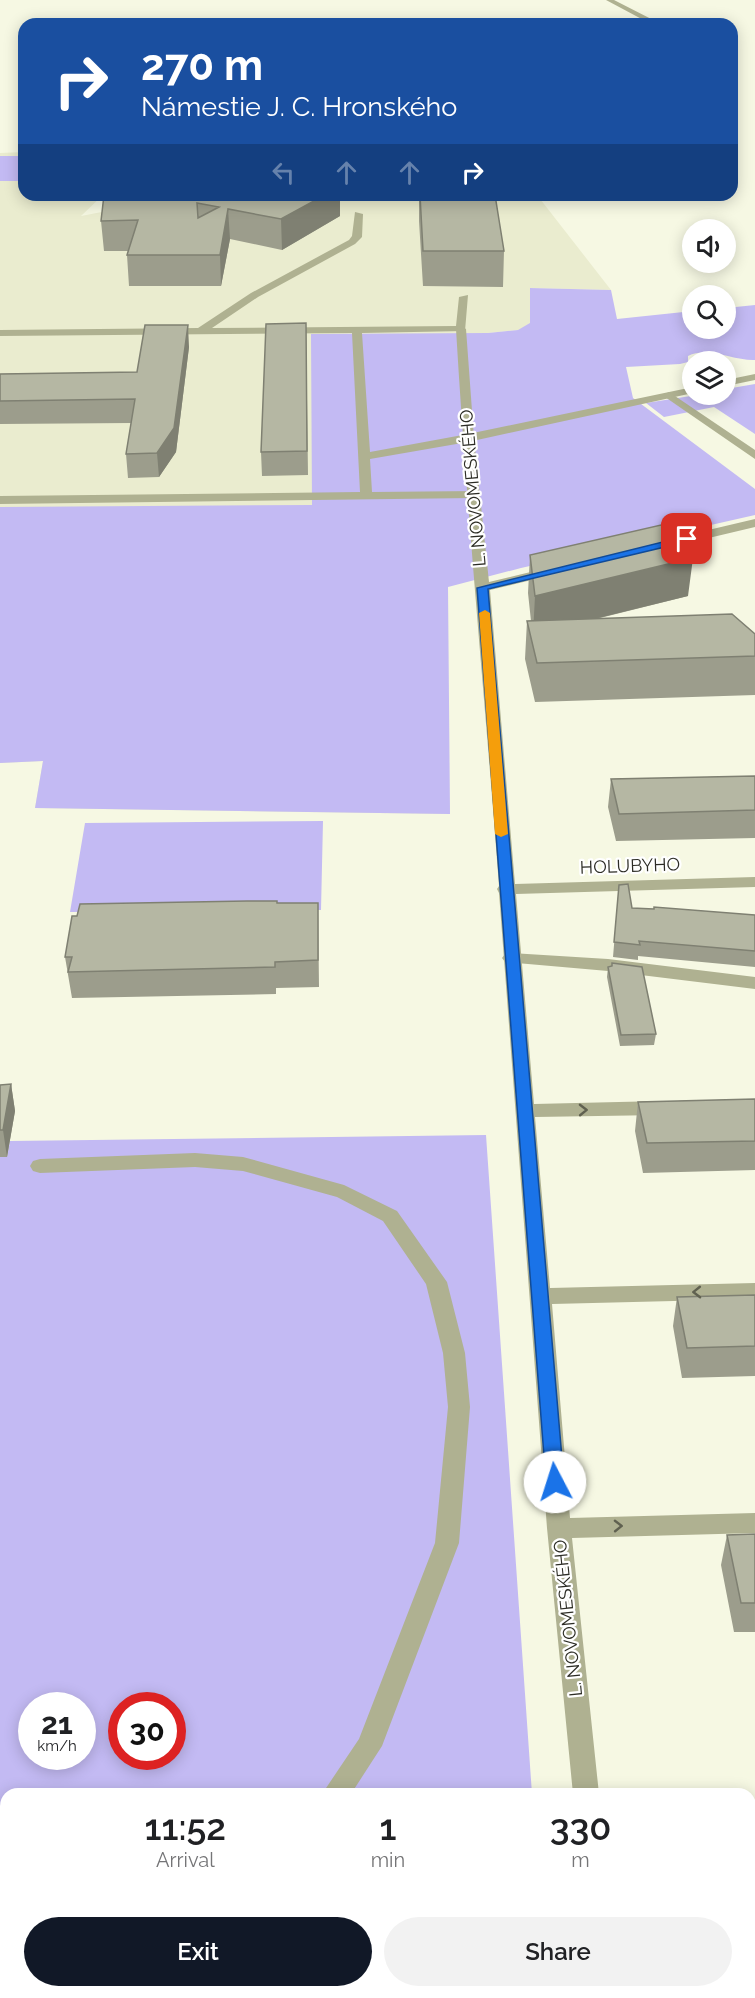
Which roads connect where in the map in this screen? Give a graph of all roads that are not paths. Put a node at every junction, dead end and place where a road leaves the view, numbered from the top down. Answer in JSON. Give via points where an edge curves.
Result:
{"nodes":[{"id":1,"x":609,"y":0,"type":"edge"},
{"id":2,"x":645,"y":18,"type":"edge"},
{"id":3,"x":358,"y":214,"type":"dead end"},
{"id":4,"x":464,"y":297,"type":"dead end"},
{"id":5,"x":461,"y":329,"type":"junction"},
{"id":6,"x":357,"y":330,"type":"junction"},
{"id":7,"x":200,"y":332,"type":"junction"},
{"id":8,"x":0,"y":333,"type":"edge"},
{"id":9,"x":755,"y":377,"type":"edge"},
{"id":10,"x":736,"y":381,"type":"edge"},
{"id":11,"x":682,"y":392,"type":"edge"},
{"id":12,"x":669,"y":395,"type":"junction"},
{"id":13,"x":468,"y":438,"type":"junction"},
{"id":14,"x":755,"y":455,"type":"edge"},
{"id":15,"x":364,"y":458,"type":"junction"},
{"id":16,"x":473,"y":494,"type":"junction"},
{"id":17,"x":366,"y":495,"type":"junction"},
{"id":18,"x":0,"y":500,"type":"edge"},
{"id":19,"x":755,"y":523,"type":"edge"},
{"id":20,"x":642,"y":550,"type":"edge"},
{"id":21,"x":562,"y":569,"type":"edge"},
{"id":22,"x":483,"y":588,"type":"junction"},
{"id":23,"x":755,"y":882,"type":"edge"},
{"id":24,"x":505,"y":889,"type":"junction"},
{"id":25,"x":511,"y":958,"type":"junction"},
{"id":26,"x":755,"y":983,"type":"edge"},
{"id":27,"x":674,"y":1108,"type":"edge"},
{"id":28,"x":524,"y":1111,"type":"junction"},
{"id":29,"x":40,"y":1166,"type":"dead end"},
{"id":30,"x":755,"y":1291,"type":"edge"},
{"id":31,"x":540,"y":1296,"type":"junction"},
{"id":32,"x":755,"y":1523,"type":"edge"},
{"id":33,"x":559,"y":1528,"type":"junction"},
{"id":34,"x":339,"y":1788,"type":"edge"},
{"id":35,"x":585,"y":1788,"type":"edge"}],
"edges":[{"from":1,"to":2,"type":"street"},
{"from":3,"to":7,"type":"street","via":[[357,237],[352,242],[256,293]]},
{"from":4,"to":5,"type":"street","name":"L. NOVOMESKÉHO"},
{"from":5,"to":6,"type":"street"},
{"from":5,"to":13,"type":"street","name":"L. NOVOMESKÉHO"},
{"from":6,"to":7,"type":"street"},
{"from":6,"to":15,"type":"street"},
{"from":7,"to":8,"type":"street"},
{"from":9,"to":10,"type":"street"},
{"from":11,"to":12,"type":"street"},
{"from":12,"to":13,"type":"street"},
{"from":12,"to":14,"type":"street"},
{"from":13,"to":15,"type":"street"},
{"from":13,"to":16,"type":"street","name":"L. NOVOMESKÉHO"},
{"from":15,"to":17,"type":"street"},
{"from":16,"to":17,"type":"street"},
{"from":16,"to":22,"type":"street","name":"L. NOVOMESKÉHO"},
{"from":17,"to":18,"type":"street"},
{"from":19,"to":20,"type":"street"},
{"from":21,"to":22,"type":"street"},
{"from":22,"to":24,"type":"street","name":"L. NOVOMESKÉHO"},
{"from":23,"to":24,"type":"street","name":"HOLUBYHO"},
{"from":24,"to":25,"type":"street","name":"L. NOVOMESKÉHO"},
{"from":25,"to":26,"type":"street"},
{"from":25,"to":28,"type":"street","name":"L. NOVOMESKÉHO"},
{"from":28,"to":27,"type":"street","one_way":true},
{"from":28,"to":31,"type":"street","name":"L. NOVOMESKÉHO"},
{"from":29,"to":34,"type":"street","via":[[195,1160],[243,1164],[344,1192],[390,1216],[436,1282],[454,1353],[459,1407],[447,1543],[369,1746]]},
{"from":30,"to":31,"type":"street","one_way":true},
{"from":31,"to":33,"type":"street","name":"L. NOVOMESKÉHO"},
{"from":33,"to":32,"type":"street","one_way":true},
{"from":33,"to":35,"type":"street","name":"L. NOVOMESKÉHO"}]}
